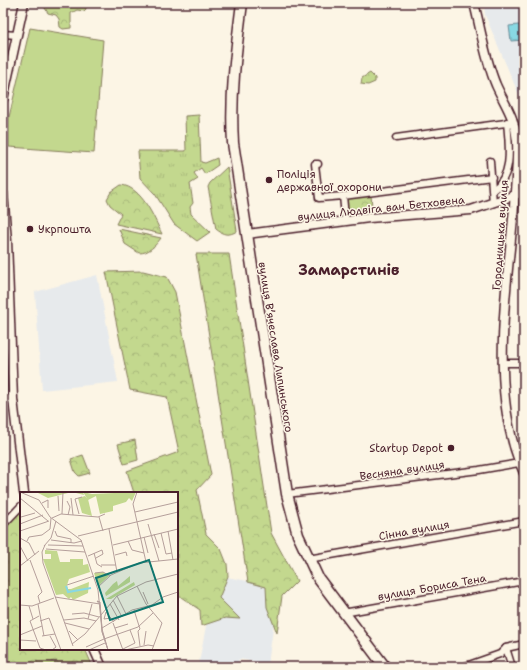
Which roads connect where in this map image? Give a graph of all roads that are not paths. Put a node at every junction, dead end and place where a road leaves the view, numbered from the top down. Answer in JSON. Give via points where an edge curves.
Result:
{"nodes":[{"id":1,"x":24,"y":3,"type":"edge"},
{"id":2,"x":242,"y":3,"type":"edge"},
{"id":3,"x":474,"y":3,"type":"edge"},
{"id":4,"x":3,"y":34,"type":"edge"},
{"id":5,"x":17,"y":36,"type":"junction"},
{"id":6,"x":6,"y":76,"type":"edge"},
{"id":7,"x":3,"y":99,"type":"edge"},
{"id":8,"x":510,"y":122,"type":"junction"},
{"id":9,"x":396,"y":138,"type":"dead end"},
{"id":10,"x":490,"y":161,"type":"dead end"},
{"id":11,"x":318,"y":164,"type":"dead end"},
{"id":12,"x":492,"y":177,"type":"junction"},
{"id":13,"x":314,"y":189,"type":"dead end"},
{"id":14,"x":493,"y":190,"type":"junction"},
{"id":15,"x":524,"y":192,"type":"edge"},
{"id":16,"x":3,"y":193,"type":"edge"},
{"id":17,"x":515,"y":194,"type":"junction"},
{"id":18,"x":343,"y":196,"type":"junction"},
{"id":19,"x":319,"y":198,"type":"junction"},
{"id":20,"x":493,"y":203,"type":"junction"},
{"id":21,"x":345,"y":217,"type":"dead end"},
{"id":22,"x":247,"y":234,"type":"junction"},
{"id":23,"x":502,"y":363,"type":"junction"},
{"id":24,"x":524,"y":363,"type":"edge"},
{"id":25,"x":3,"y":398,"type":"edge"},
{"id":26,"x":13,"y":399,"type":"junction"},
{"id":27,"x":519,"y":463,"type":"junction"},
{"id":28,"x":524,"y":473,"type":"edge"},
{"id":29,"x":24,"y":492,"type":"edge"},
{"id":30,"x":287,"y":494,"type":"junction"},
{"id":31,"x":20,"y":507,"type":"edge"},
{"id":32,"x":524,"y":521,"type":"edge"},
{"id":33,"x":3,"y":525,"type":"edge"},
{"id":34,"x":308,"y":559,"type":"junction"},
{"id":35,"x":524,"y":581,"type":"edge"},
{"id":36,"x":343,"y":612,"type":"junction"},
{"id":37,"x":523,"y":646,"type":"edge"},
{"id":38,"x":506,"y":648,"type":"junction"},
{"id":39,"x":94,"y":650,"type":"edge"},
{"id":40,"x":102,"y":667,"type":"edge"},
{"id":41,"x":385,"y":667,"type":"edge"},
{"id":42,"x":463,"y":667,"type":"edge"},
{"id":43,"x":512,"y":667,"type":"edge"}],
"edges":[{"from":1,"to":5,"type":"street"},
{"from":2,"to":22,"type":"main road","name":"вулиця Вʼячеслава Липинського","via":[[233,73],[232,119]]},
{"from":3,"to":8,"type":"street","name":"Городницька вулиця","via":[[491,69]]},
{"from":4,"to":5,"type":"street"},
{"from":5,"to":6,"type":"street"},
{"from":6,"to":7,"type":"street"},
{"from":8,"to":9,"type":"street"},
{"from":8,"to":14,"type":"street","via":[[509,164],[506,176]]},
{"from":8,"to":17,"type":"street","name":"Городницька вулиця","via":[[517,147]]},
{"from":10,"to":12,"type":"street"},
{"from":11,"to":19,"type":"street","via":[[315,164]]},
{"from":12,"to":14,"type":"street"},
{"from":12,"to":18,"type":"street"},
{"from":13,"to":19,"type":"street","via":[[316,198]]},
{"from":14,"to":20,"type":"street"},
{"from":15,"to":17,"type":"street","name":"вулиця Людвіга ван Бетховена"},
{"from":16,"to":26,"type":"street"},
{"from":17,"to":20,"type":"street","name":"вулиця Людвіга ван Бетховена"},
{"from":17,"to":23,"type":"street","name":"Городницька вулиця"},
{"from":18,"to":19,"type":"street"},
{"from":18,"to":21,"type":"street"},
{"from":20,"to":22,"type":"street","name":"вулиця Людвіга ван Бетховена","via":[[471,210],[369,218]]},
{"from":22,"to":30,"type":"main road","name":"вулиця Вʼячеслава Липинського"},
{"from":23,"to":24,"type":"street"},
{"from":23,"to":27,"type":"street","name":"Городницька вулиця","via":[[508,418]]},
{"from":25,"to":26,"type":"street"},
{"from":26,"to":29,"type":"street"},
{"from":27,"to":28,"type":"street","name":"Городницька вулиця"},
{"from":27,"to":30,"type":"street","name":"Весняна вулиця","via":[[311,494]]},
{"from":30,"to":34,"type":"main road","name":"вулиця Вʼячеслава Липинського","via":[[298,535]]},
{"from":31,"to":33,"type":"street"},
{"from":32,"to":34,"type":"street","name":"Сінна вулиця"},
{"from":34,"to":36,"type":"main road","name":"вулиця Вʼячеслава Липинського","via":[[318,578]]},
{"from":35,"to":36,"type":"street","name":"вулиця Бориса Тена"},
{"from":36,"to":41,"type":"main road","name":"вулиця Вʼячеслава Липинського"},
{"from":37,"to":38,"type":"street"},
{"from":38,"to":42,"type":"street","via":[[500,654]]},
{"from":38,"to":43,"type":"street"},
{"from":39,"to":40,"type":"street"}]}
